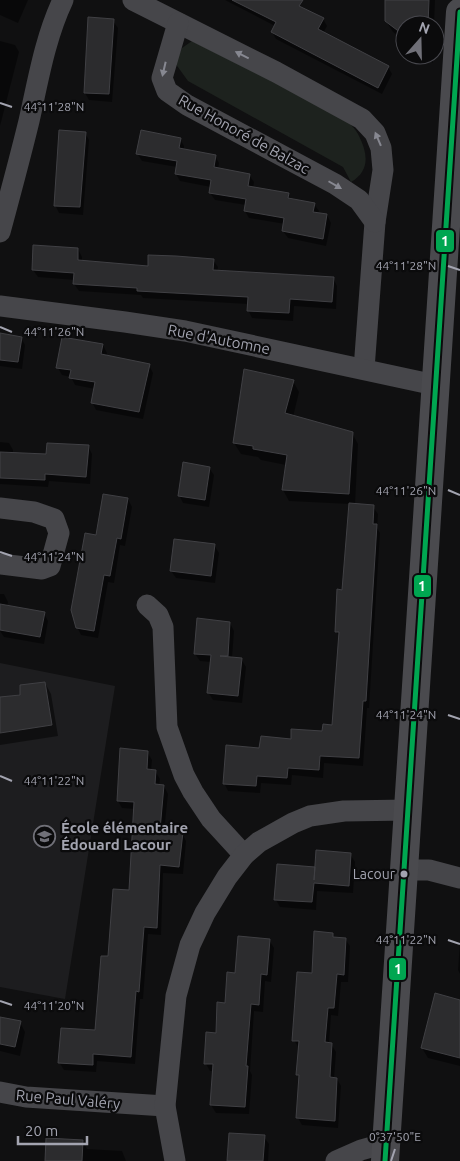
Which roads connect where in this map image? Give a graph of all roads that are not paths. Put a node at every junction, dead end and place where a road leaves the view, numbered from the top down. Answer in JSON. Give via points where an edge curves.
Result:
{"nodes":[{"id":1,"x":63,"y":0,"type":"edge"},
{"id":2,"x":133,"y":0,"type":"edge"},
{"id":3,"x":178,"y":22,"type":"junction"},
{"id":4,"x":459,"y":25,"type":"edge"},
{"id":5,"x":456,"y":124,"type":"edge"},
{"id":6,"x":375,"y":222,"type":"junction"},
{"id":7,"x":0,"y":232,"type":"edge"},
{"id":8,"x":0,"y":306,"type":"edge"},
{"id":9,"x":364,"y":370,"type":"junction"},
{"id":10,"x":435,"y":385,"type":"junction"},
{"id":11,"x":0,"y":508,"type":"edge"},
{"id":12,"x":0,"y":564,"type":"edge"},
{"id":13,"x":147,"y":605,"type":"dead end"},
{"id":14,"x":408,"y":810,"type":"junction"},
{"id":15,"x":244,"y":855,"type":"junction"},
{"id":16,"x":404,"y":870,"type":"junction"},
{"id":17,"x":460,"y":878,"type":"edge"},
{"id":18,"x":0,"y":1092,"type":"edge"},
{"id":19,"x":165,"y":1106,"type":"junction"},
{"id":20,"x":385,"y":1152,"type":"edge"},
{"id":21,"x":175,"y":1161,"type":"edge"},
{"id":22,"x":336,"y":1161,"type":"edge"}],
"edges":[{"from":1,"to":7,"type":"street","via":[[41,67]]},
{"from":2,"to":3,"type":"street"},
{"from":6,"to":3,"type":"street","one_way":true,"via":[[383,156],[375,133],[362,119]]},
{"from":3,"to":6,"type":"street","name":"Rue Honoré de Balzac","one_way":true,"via":[[162,78],[167,91],[187,105],[335,184],[359,200]]},
{"from":4,"to":5,"type":"main road"},
{"from":5,"to":10,"type":"main road"},
{"from":6,"to":9,"type":"street"},
{"from":8,"to":9,"type":"street","name":"Rue d'Automne","via":[[185,332]]},
{"from":9,"to":10,"type":"street","name":"Rue d'Automne"},
{"from":10,"to":14,"type":"main road"},
{"from":11,"to":12,"type":"street","via":[[34,512],[54,519],[59,533],[50,566],[42,569]]},
{"from":13,"to":15,"type":"street","via":[[158,615],[163,627],[167,727],[184,775],[211,819]]},
{"from":14,"to":15,"type":"street","via":[[344,811],[310,816],[277,831]]},
{"from":14,"to":16,"type":"main road"},
{"from":15,"to":19,"type":"street","via":[[205,912],[190,945],[176,996]]},
{"from":16,"to":17,"type":"street","via":[[429,870]]},
{"from":16,"to":20,"type":"main road"},
{"from":18,"to":19,"type":"street","name":"Rue Paul Valéry","via":[[26,1097]]},
{"from":19,"to":21,"type":"street"},
{"from":20,"to":22,"type":"street","via":[[361,1150]]}]}
